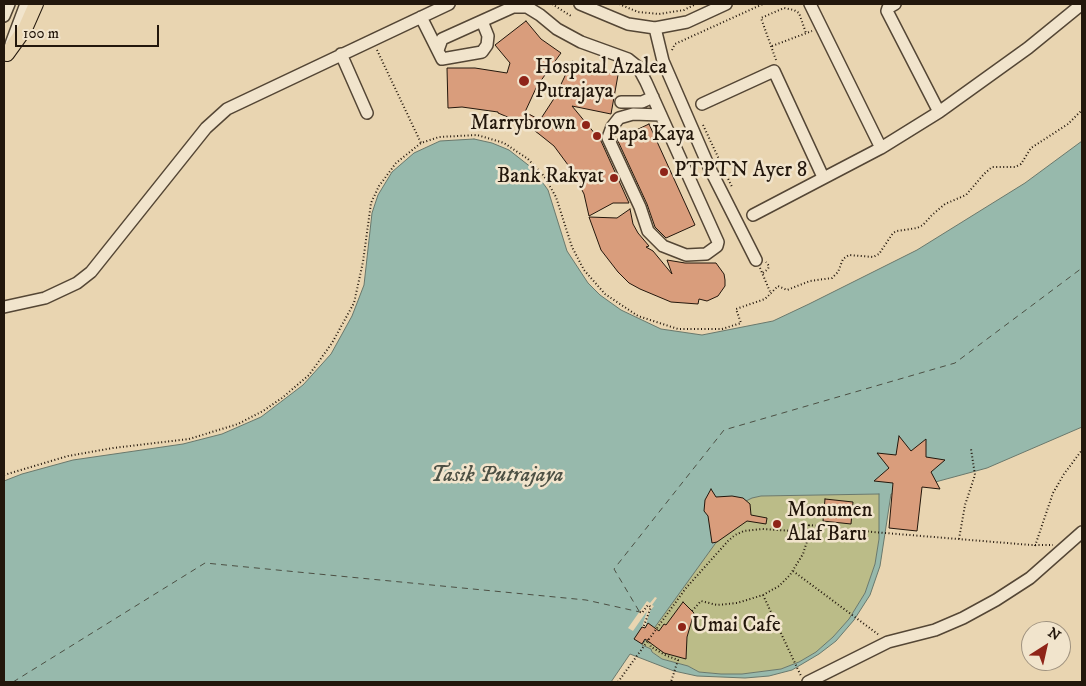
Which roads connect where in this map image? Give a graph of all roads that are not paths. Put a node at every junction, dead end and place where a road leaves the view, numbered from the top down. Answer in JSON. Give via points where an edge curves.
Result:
{"nodes":[{"id":1,"x":9,"y":4,"type":"edge"},
{"id":2,"x":26,"y":4,"type":"edge"},
{"id":3,"x":36,"y":4,"type":"edge"},
{"id":4,"x":448,"y":4,"type":"edge"},
{"id":5,"x":580,"y":4,"type":"edge"},
{"id":6,"x":726,"y":4,"type":"edge"},
{"id":7,"x":810,"y":4,"type":"edge"},
{"id":8,"x":895,"y":4,"type":"edge"},
{"id":9,"x":1082,"y":4,"type":"edge"},
{"id":10,"x":4,"y":16,"type":"edge"},
{"id":11,"x":421,"y":17,"type":"junction"},
{"id":12,"x":482,"y":21,"type":"junction"},
{"id":13,"x":655,"y":28,"type":"junction"},
{"id":14,"x":440,"y":44,"type":"junction"},
{"id":15,"x":341,"y":54,"type":"junction"},
{"id":16,"x":6,"y":57,"type":"edge"},
{"id":17,"x":651,"y":93,"type":"junction"},
{"id":18,"x":620,"y":99,"type":"dead end"},
{"id":19,"x":702,"y":104,"type":"dead end"},
{"id":20,"x":939,"y":112,"type":"junction"},
{"id":21,"x":368,"y":113,"type":"dead end"},
{"id":22,"x":661,"y":115,"type":"junction"},
{"id":23,"x":881,"y":148,"type":"junction"},
{"id":24,"x":709,"y":167,"type":"junction"},
{"id":25,"x":689,"y":177,"type":"junction"},
{"id":26,"x":823,"y":178,"type":"junction"},
{"id":27,"x":753,"y":215,"type":"dead end"},
{"id":28,"x":761,"y":261,"type":"road end"},
{"id":29,"x":4,"y":308,"type":"edge"},
{"id":30,"x":1082,"y":532,"type":"edge"},
{"id":31,"x":1070,"y":544,"type":"junction"},
{"id":32,"x":1082,"y":545,"type":"edge"},
{"id":33,"x":808,"y":682,"type":"edge"}],
"edges":[{"from":1,"to":10,"type":"street"},
{"from":2,"to":16,"type":"street"},
{"from":3,"to":16,"type":"main road","via":[[25,29]]},
{"from":4,"to":11,"type":"street"},
{"from":5,"to":13,"type":"street","via":[[628,24]]},
{"from":6,"to":13,"type":"street","via":[[687,22]]},
{"from":7,"to":23,"type":"street"},
{"from":8,"to":20,"type":"street","via":[[887,11]]},
{"from":9,"to":20,"type":"street","via":[[1028,48]]},
{"from":11,"to":14,"type":"street","via":[[428,32]]},
{"from":11,"to":15,"type":"street"},
{"from":12,"to":14,"type":"street"},
{"from":12,"to":14,"type":"street","via":[[488,36],[482,52],[442,59]]},
{"from":12,"to":17,"type":"street","via":[[513,7],[527,8],[581,42],[628,59],[638,67]]},
{"from":13,"to":24,"type":"street","via":[[662,61]]},
{"from":15,"to":21,"type":"street"},
{"from":15,"to":29,"type":"street","via":[[227,109],[206,128],[99,263],[77,283],[45,298]]},
{"from":17,"to":18,"type":"street","via":[[642,102]]},
{"from":17,"to":22,"type":"street"},
{"from":19,"to":26,"type":"street","via":[[774,71]]},
{"from":20,"to":23,"type":"street"},
{"from":22,"to":25,"type":"street"},
{"from":22,"to":25,"type":"street","via":[[633,114],[619,118],[608,138],[648,231],[663,246],[686,255],[706,254],[718,242]]},
{"from":23,"to":26,"type":"street"},
{"from":24,"to":25,"type":"street"},
{"from":24,"to":28,"type":"street"},
{"from":26,"to":27,"type":"street"},
{"from":30,"to":31,"type":"street"},
{"from":31,"to":32,"type":"street"},
{"from":31,"to":33,"type":"street","via":[[1030,578],[963,618],[935,630],[888,642]]}]}
